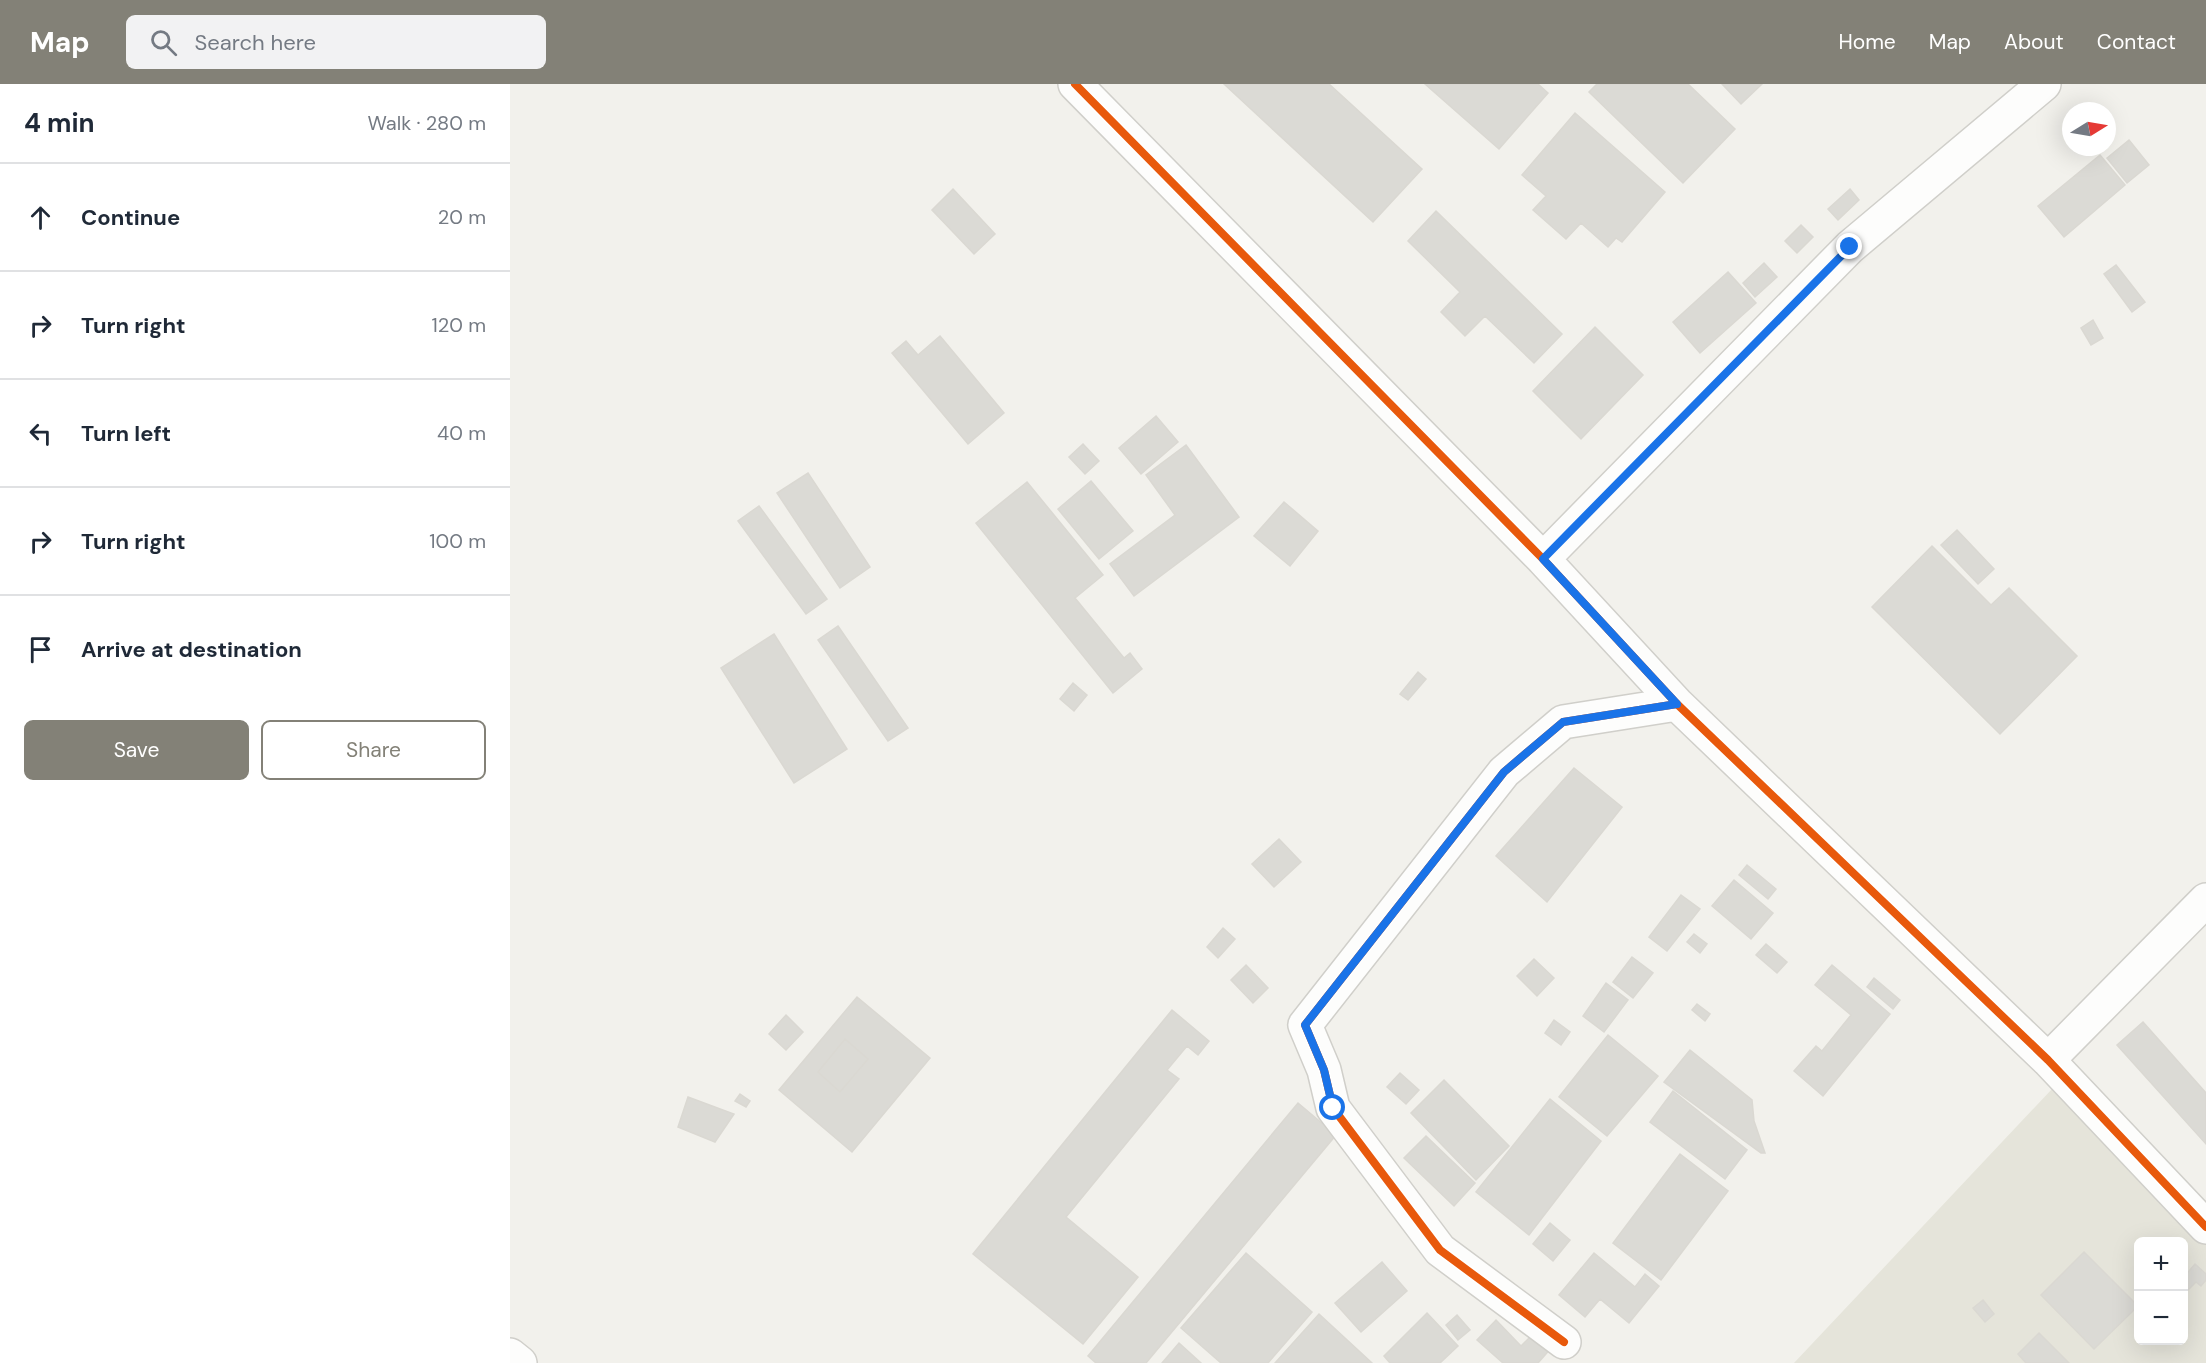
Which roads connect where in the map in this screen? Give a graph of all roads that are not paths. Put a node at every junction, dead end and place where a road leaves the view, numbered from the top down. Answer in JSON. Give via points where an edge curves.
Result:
{"nodes":[{"id":1,"x":1075,"y":84,"type":"edge"},
{"id":2,"x":2044,"y":84,"type":"edge"},
{"id":3,"x":1543,"y":559,"type":"junction"},
{"id":4,"x":1677,"y":704,"type":"junction"},
{"id":5,"x":2206,"y":900,"type":"edge"},
{"id":6,"x":2048,"y":1060,"type":"junction"},
{"id":7,"x":2206,"y":1227,"type":"edge"},
{"id":8,"x":1564,"y":1342,"type":"dead end"},
{"id":9,"x":510,"y":1355,"type":"edge"},
{"id":10,"x":520,"y":1363,"type":"edge"}],
"edges":[{"from":1,"to":3,"type":"street"},
{"from":2,"to":3,"type":"street","via":[[1850,247]]},
{"from":3,"to":4,"type":"street"},
{"from":4,"to":6,"type":"street"},
{"from":4,"to":8,"type":"street","via":[[1563,722],[1513,765],[1305,1025],[1324,1070],[1333,1108],[1440,1250]]},
{"from":5,"to":6,"type":"street"},
{"from":6,"to":7,"type":"street"},
{"from":9,"to":10,"type":"street"}]}
